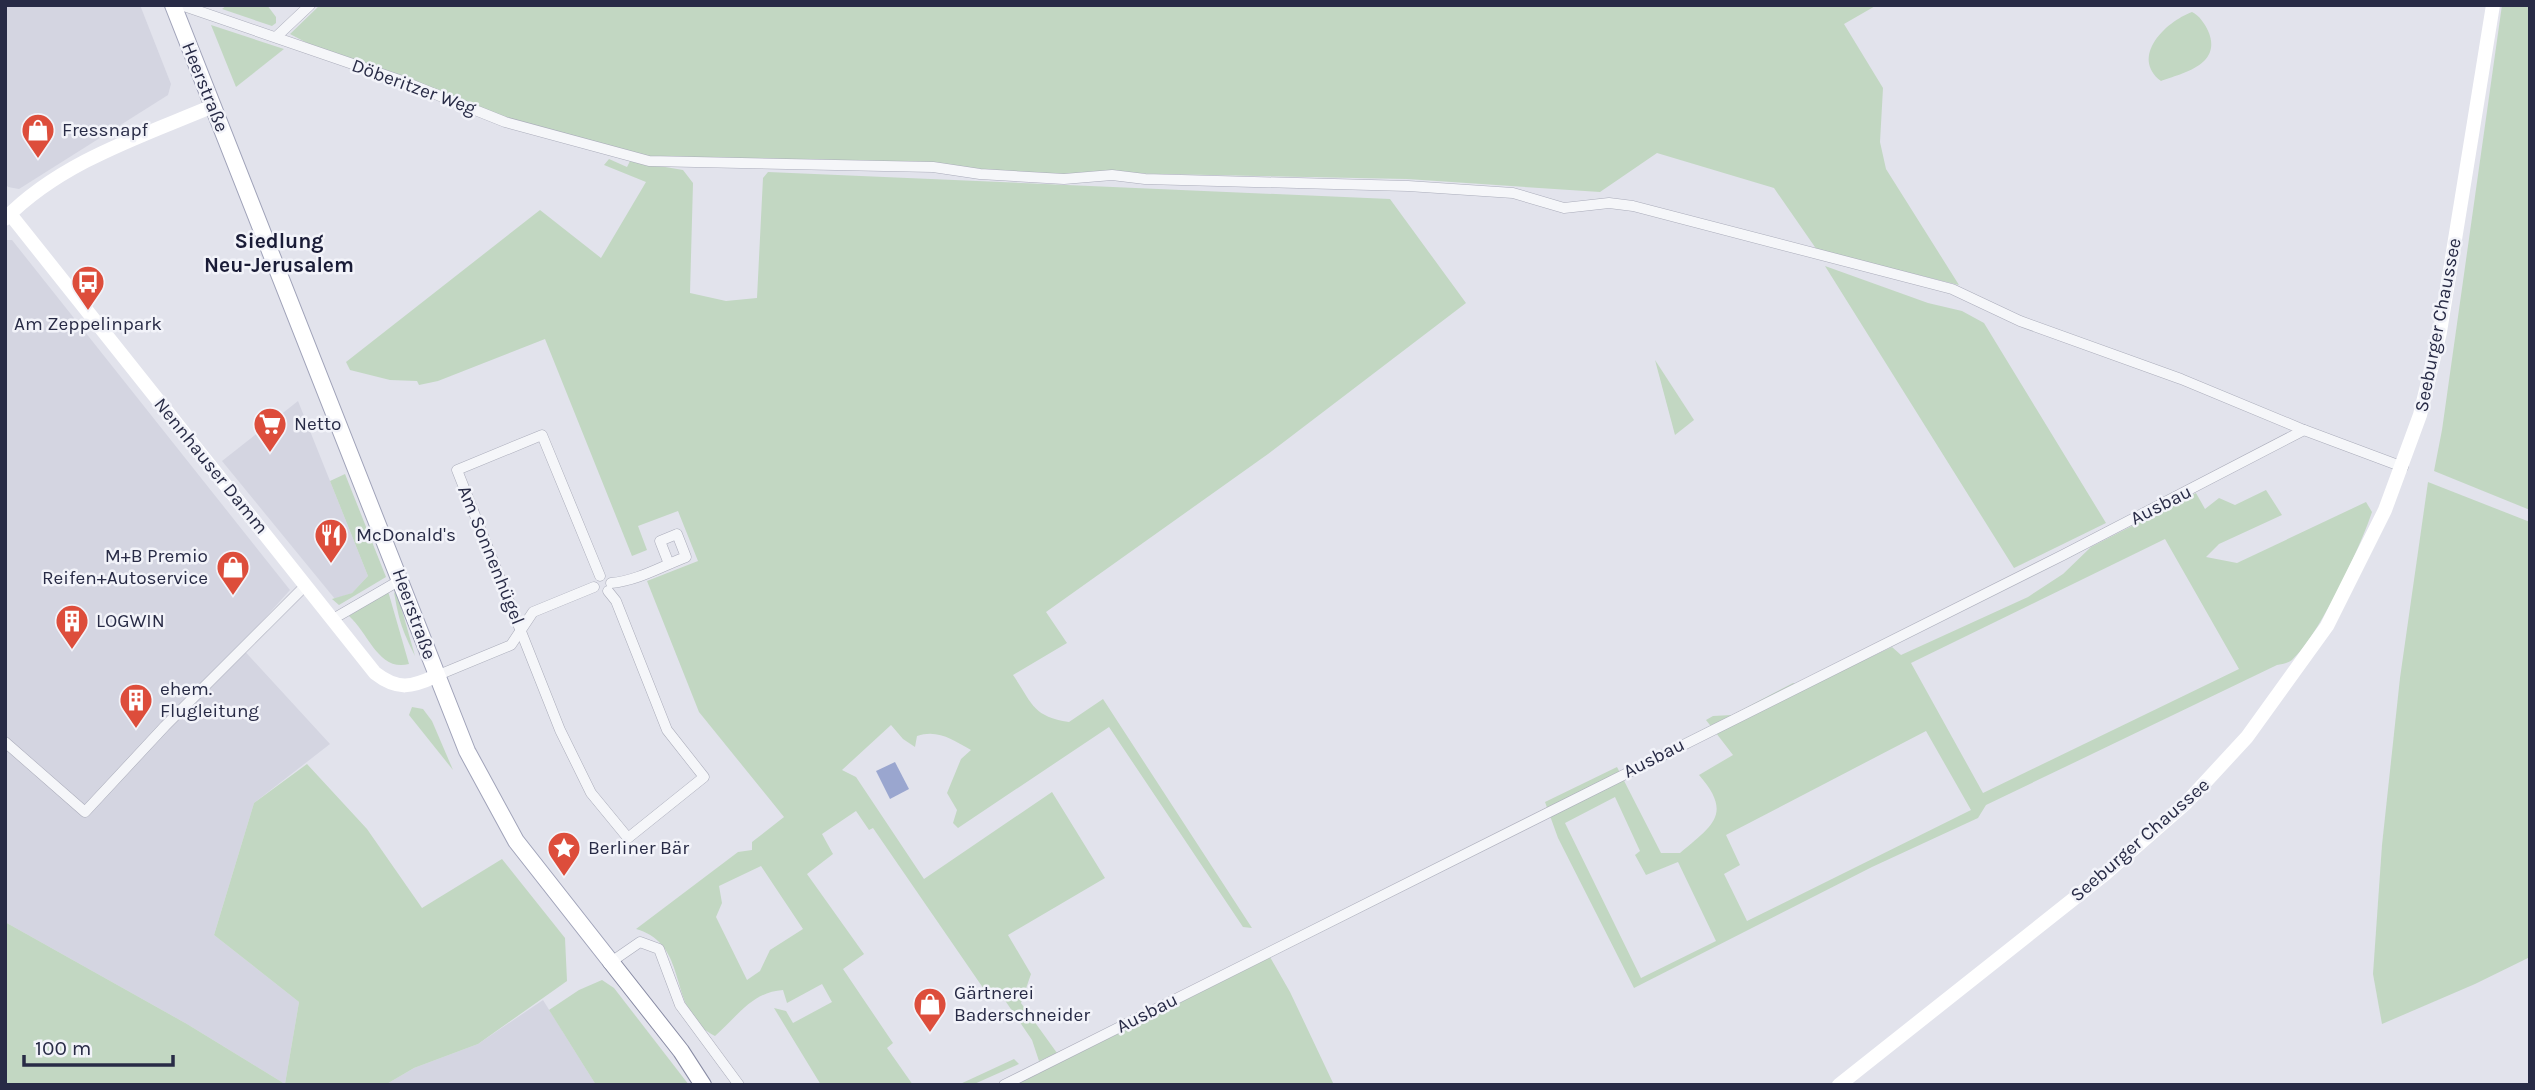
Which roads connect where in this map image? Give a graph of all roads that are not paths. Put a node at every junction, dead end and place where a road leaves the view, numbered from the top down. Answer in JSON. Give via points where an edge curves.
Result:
{"nodes":[{"id":1,"x":173,"y":5,"type":"edge"},
{"id":2,"x":181,"y":5,"type":"edge"},
{"id":3,"x":310,"y":5,"type":"edge"},
{"id":4,"x":2493,"y":5,"type":"edge"},
{"id":5,"x":276,"y":37,"type":"junction"},
{"id":6,"x":213,"y":106,"type":"junction"},
{"id":7,"x":7,"y":213,"type":"edge"},
{"id":8,"x":2304,"y":430,"type":"junction"},
{"id":9,"x":2403,"y":467,"type":"junction"},
{"id":10,"x":669,"y":564,"type":"dead end"},
{"id":11,"x":600,"y":576,"type":"junction"},
{"id":12,"x":402,"y":579,"type":"junction"},
{"id":13,"x":306,"y":585,"type":"junction"},
{"id":14,"x":594,"y":587,"type":"junction"},
{"id":15,"x":609,"y":587,"type":"junction"},
{"id":16,"x":333,"y":619,"type":"junction"},
{"id":17,"x":522,"y":632,"type":"junction"},
{"id":18,"x":436,"y":676,"type":"junction"},
{"id":19,"x":5,"y":742,"type":"edge"},
{"id":20,"x":611,"y":962,"type":"junction"},
{"id":21,"x":681,"y":1051,"type":"junction"},
{"id":22,"x":703,"y":1085,"type":"edge"},
{"id":23,"x":714,"y":1085,"type":"edge"},
{"id":24,"x":739,"y":1085,"type":"edge"},
{"id":25,"x":1003,"y":1085,"type":"edge"},
{"id":26,"x":1839,"y":1085,"type":"edge"}],
"edges":[{"from":1,"to":6,"type":"main road","name":"Heerstraße"},
{"from":2,"to":5,"type":"street","name":"Döberitzer Weg"},
{"from":3,"to":5,"type":"street"},
{"from":4,"to":9,"type":"main road","name":"Seeburger Chaussee","via":[[2440,332]]},
{"from":5,"to":8,"type":"street","name":"Döberitzer Weg","via":[[505,122],[649,161],[933,167],[1064,179],[1112,175],[1408,186],[1513,193],[1564,208],[1609,203],[1633,206],[1952,289],[2020,321],[2181,379]]},
{"from":6,"to":7,"type":"main road","via":[[102,151]]},
{"from":6,"to":12,"type":"main road","name":"Heerstraße"},
{"from":7,"to":13,"type":"main road","name":"Nennhauser Damm"},
{"from":8,"to":9,"type":"street"},
{"from":8,"to":25,"type":"street","name":"Ausbau"},
{"from":9,"to":26,"type":"main road","name":"Seeburger Chaussee","via":[[2327,626],[2284,690],[2217,771],[2105,874]]},
{"from":10,"to":15,"type":"street"},
{"from":11,"to":14,"type":"street"},
{"from":11,"to":15,"type":"street","via":[[607,577]]},
{"from":11,"to":17,"type":"street","name":"Am Sonnenhügel","via":[[542,435],[457,470]]},
{"from":12,"to":16,"type":"street"},
{"from":12,"to":18,"type":"main road","name":"Heerstraße"},
{"from":13,"to":16,"type":"main road","name":"Nennhauser Damm"},
{"from":13,"to":19,"type":"street","via":[[85,812]]},
{"from":14,"to":15,"type":"street","via":[[600,592]]},
{"from":14,"to":17,"type":"street","via":[[533,612]]},
{"from":15,"to":17,"type":"street","via":[[667,730],[704,777],[628,838],[591,793],[560,730]]},
{"from":16,"to":18,"type":"main road","name":"Nennhauser Damm","via":[[375,673],[389,683],[407,688]]},
{"from":17,"to":18,"type":"street","via":[[511,645]]},
{"from":18,"to":20,"type":"main road","name":"Heerstraße","via":[[478,775],[506,826]]},
{"from":20,"to":21,"type":"main road","name":"Heerstraße"},
{"from":20,"to":24,"type":"street","via":[[640,942],[659,949],[680,1005]]},
{"from":21,"to":22,"type":"main road"},
{"from":21,"to":23,"type":"main road"}]}
